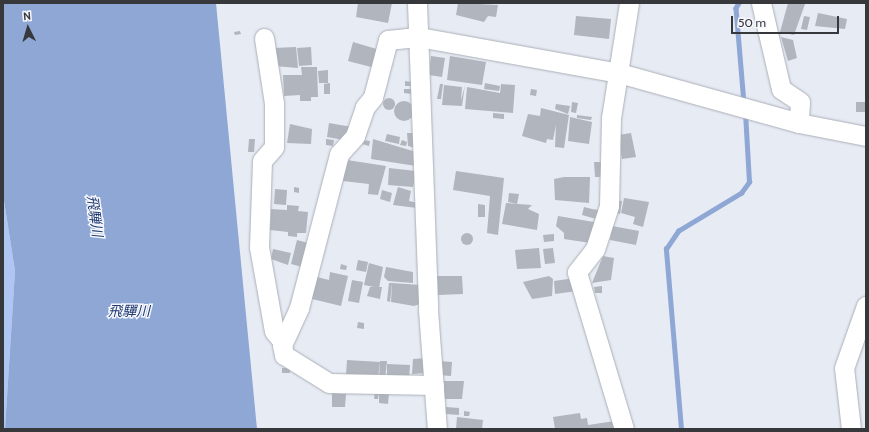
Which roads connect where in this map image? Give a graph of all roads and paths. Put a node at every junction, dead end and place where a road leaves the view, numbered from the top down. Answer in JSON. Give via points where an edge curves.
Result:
{"nodes":[{"id":1,"x":417,"y":3,"type":"edge"},
{"id":2,"x":630,"y":3,"type":"edge"},
{"id":3,"x":761,"y":3,"type":"edge"},
{"id":4,"x":420,"y":37,"type":"junction"},
{"id":5,"x":264,"y":38,"type":"dead end"},
{"id":6,"x":619,"y":73,"type":"junction"},
{"id":7,"x":799,"y":123,"type":"junction"},
{"id":8,"x":866,"y":136,"type":"edge"},
{"id":9,"x":866,"y":306,"type":"edge"},
{"id":10,"x":284,"y":342,"type":"junction"},
{"id":11,"x":434,"y":385,"type":"junction"},
{"id":12,"x":437,"y":429,"type":"edge"},
{"id":13,"x":624,"y":429,"type":"edge"},
{"id":14,"x":851,"y":429,"type":"edge"}],
"edges":[{"from":1,"to":4,"type":"street"},
{"from":2,"to":6,"type":"street"},
{"from":3,"to":7,"type":"street","via":[[781,89],[800,102]]},
{"from":4,"to":6,"type":"street"},
{"from":4,"to":10,"type":"street","via":[[388,40],[373,97],[365,107],[355,136],[339,154],[299,308]]},
{"from":4,"to":11,"type":"street","via":[[428,310]]},
{"from":5,"to":10,"type":"street","via":[[274,103],[274,147],[262,161],[259,247],[274,331]]},
{"from":6,"to":7,"type":"street"},
{"from":6,"to":13,"type":"street","via":[[612,118],[609,206],[595,249],[577,272]]},
{"from":7,"to":8,"type":"street"},
{"from":9,"to":14,"type":"street","via":[[844,368]]},
{"from":10,"to":11,"type":"street","via":[[284,355],[329,382]]},
{"from":11,"to":12,"type":"street"}]}
